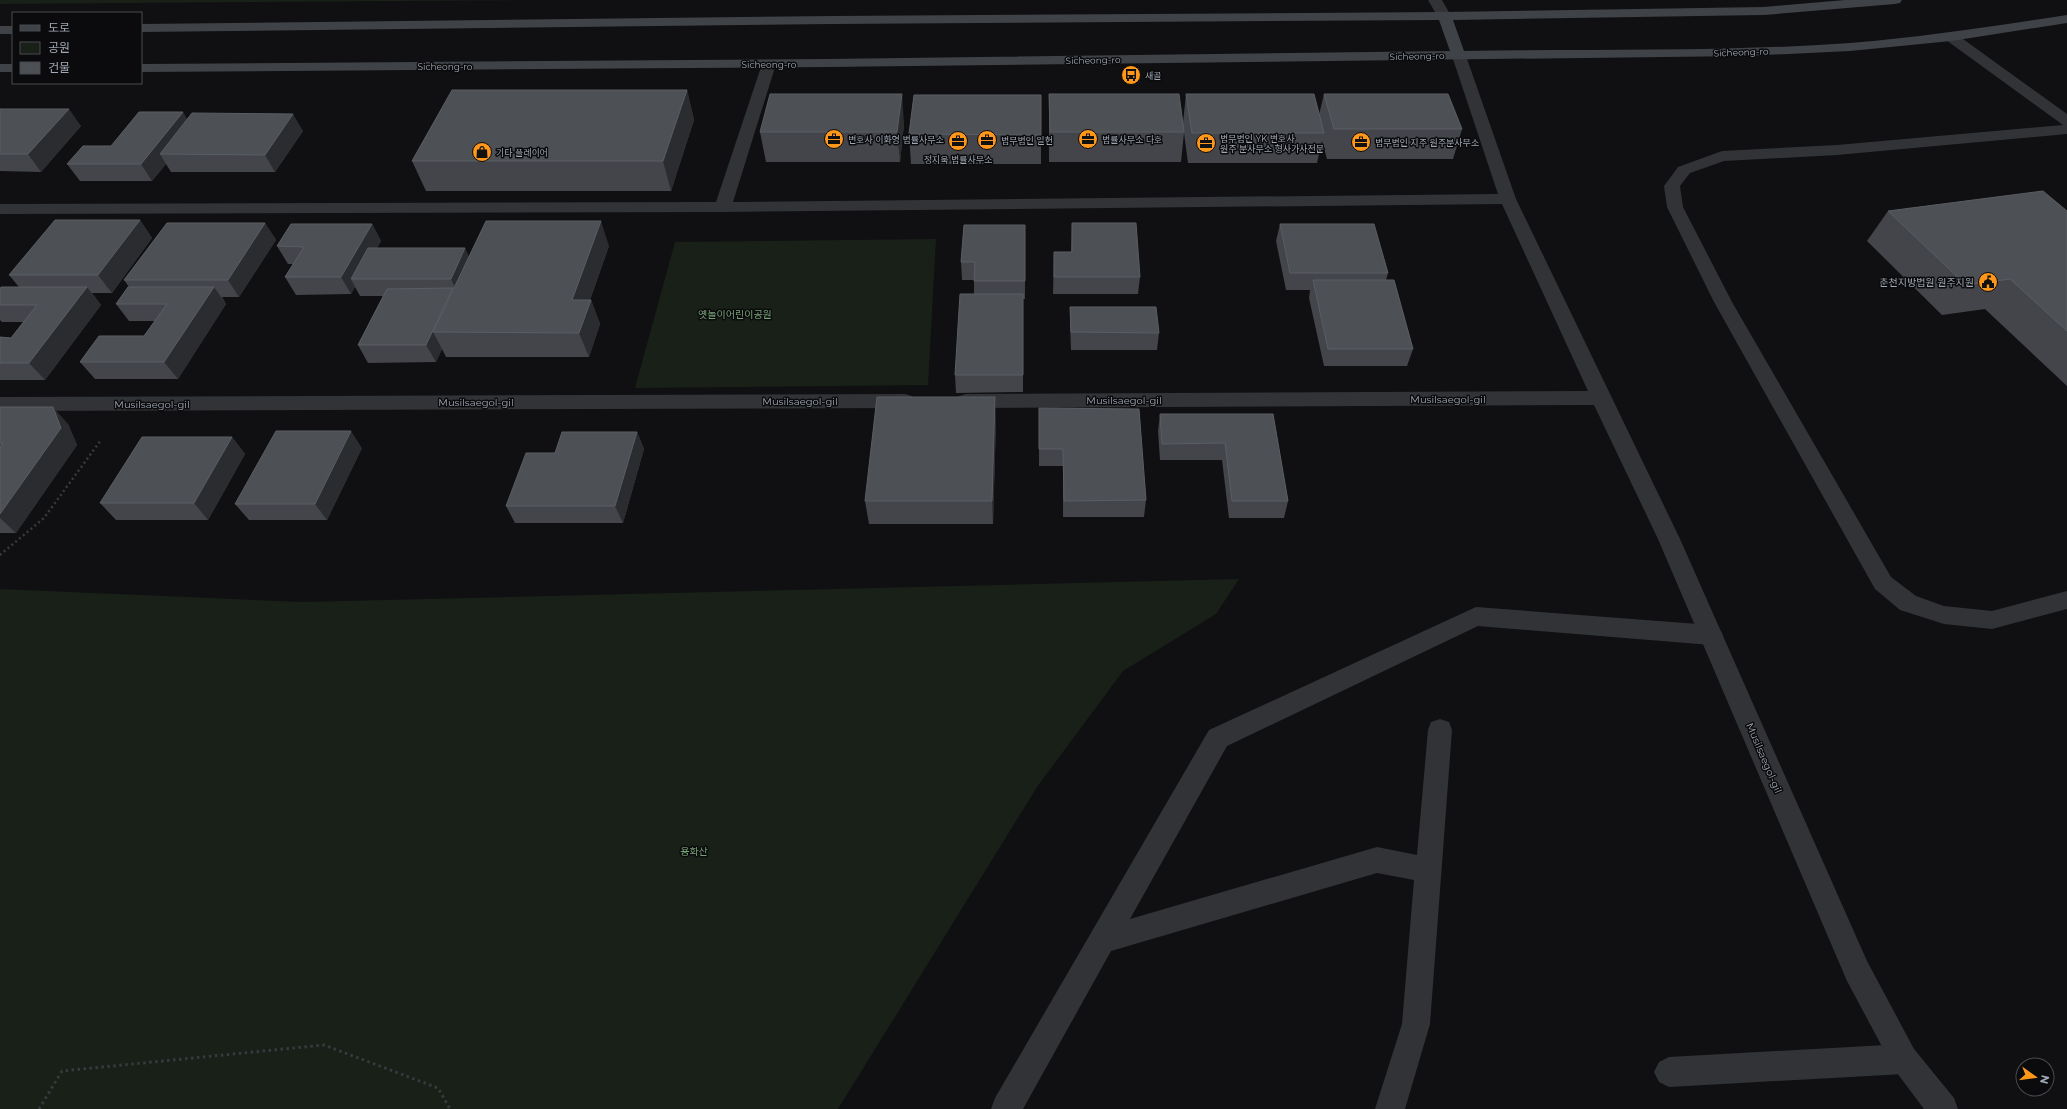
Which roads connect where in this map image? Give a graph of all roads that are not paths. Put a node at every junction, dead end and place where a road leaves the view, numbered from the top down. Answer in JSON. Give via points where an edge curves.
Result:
{"nodes":[{"id":1,"x":1435,"y":0,"type":"edge"},
{"id":2,"x":1894,"y":0,"type":"edge"},
{"id":3,"x":1444,"y":16,"type":"junction"},
{"id":4,"x":2067,"y":19,"type":"edge"},
{"id":5,"x":142,"y":28,"type":"edge"},
{"id":6,"x":0,"y":30,"type":"edge"},
{"id":7,"x":12,"y":30,"type":"edge"},
{"id":8,"x":1950,"y":37,"type":"junction"},
{"id":9,"x":1459,"y":56,"type":"junction"},
{"id":10,"x":769,"y":64,"type":"junction"},
{"id":11,"x":0,"y":68,"type":"edge"},
{"id":12,"x":12,"y":68,"type":"edge"},
{"id":13,"x":142,"y":68,"type":"edge"},
{"id":14,"x":2067,"y":121,"type":"edge"},
{"id":15,"x":2067,"y":129,"type":"edge"},
{"id":16,"x":1508,"y":199,"type":"junction"},
{"id":17,"x":723,"y":207,"type":"junction"},
{"id":18,"x":0,"y":209,"type":"edge"},
{"id":19,"x":1601,"y":398,"type":"junction"},
{"id":20,"x":924,"y":401,"type":"edge"},
{"id":21,"x":948,"y":401,"type":"edge"},
{"id":22,"x":0,"y":404,"type":"edge"},
{"id":23,"x":2067,"y":600,"type":"edge"},
{"id":24,"x":1711,"y":635,"type":"junction"},
{"id":25,"x":1440,"y":730,"type":"dead end"},
{"id":26,"x":1430,"y":870,"type":"junction"},
{"id":27,"x":1103,"y":940,"type":"junction"},
{"id":28,"x":1904,"y":1059,"type":"junction"},
{"id":29,"x":1669,"y":1072,"type":"dead end"},
{"id":30,"x":1006,"y":1109,"type":"edge"},
{"id":31,"x":1390,"y":1109,"type":"edge"},
{"id":32,"x":1943,"y":1109,"type":"edge"}],
"edges":[{"from":1,"to":3,"type":"street"},
{"from":2,"to":3,"type":"street","via":[[1764,11]]},
{"from":3,"to":5,"type":"street"},
{"from":3,"to":9,"type":"street"},
{"from":4,"to":8,"type":"street","name":"Sicheong-ro"},
{"from":6,"to":7,"type":"street"},
{"from":8,"to":9,"type":"street","name":"Sicheong-ro","via":[[1850,47],[1745,52]]},
{"from":8,"to":14,"type":"street"},
{"from":9,"to":10,"type":"street","name":"Sicheong-ro"},
{"from":9,"to":16,"type":"street","name":"Musilsaegol-gil"},
{"from":10,"to":13,"type":"street","name":"Sicheong-ro"},
{"from":10,"to":17,"type":"street"},
{"from":11,"to":12,"type":"street"},
{"from":15,"to":23,"type":"street","via":[[1838,150],[1722,156],[1684,170],[1672,186],[1675,207],[1723,302],[1883,582],[1908,603],[1944,615],[1992,620]]},
{"from":16,"to":17,"type":"street"},
{"from":16,"to":19,"type":"street","name":"Musilsaegol-gil"},
{"from":17,"to":18,"type":"street"},
{"from":19,"to":21,"type":"street","name":"Musilsaegol-gil"},
{"from":19,"to":24,"type":"street","name":"Musilsaegol-gil","via":[[1669,539]]},
{"from":20,"to":22,"type":"street","name":"Musilsaegol-gil"},
{"from":24,"to":27,"type":"street","via":[[1476,616],[1218,738]]},
{"from":24,"to":28,"type":"street","name":"Musilsaegol-gil","via":[[1857,971]]},
{"from":25,"to":26,"type":"street"},
{"from":26,"to":27,"type":"street","via":[[1377,860]]},
{"from":26,"to":31,"type":"street","via":[[1416,1024]]},
{"from":27,"to":30,"type":"street"},
{"from":28,"to":29,"type":"street"},
{"from":28,"to":32,"type":"street","name":"Musilsaegol-gil"}]}
